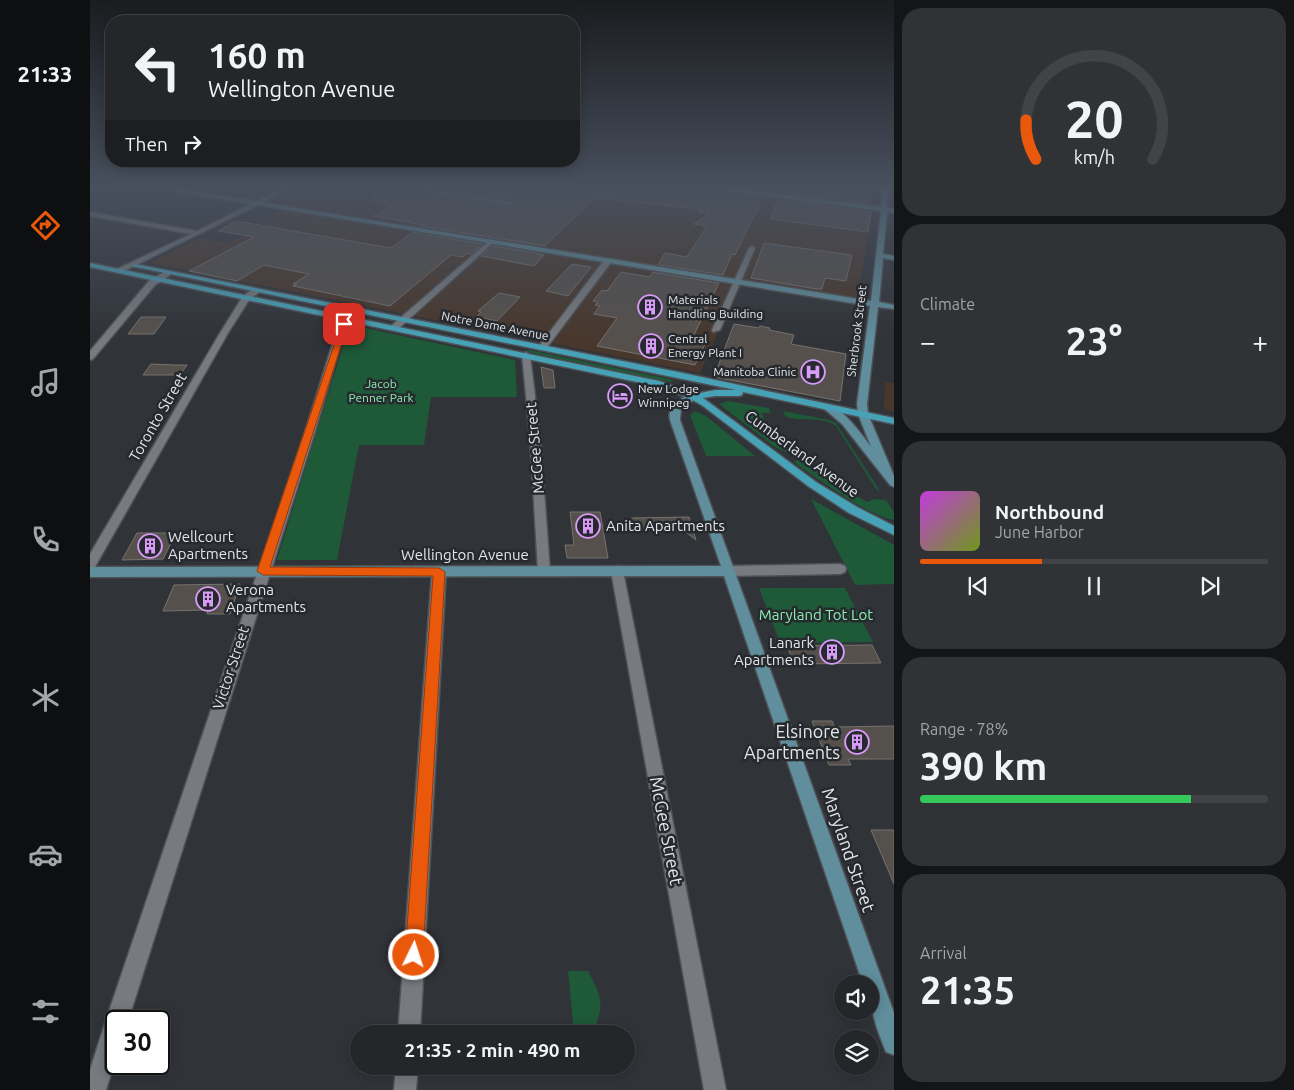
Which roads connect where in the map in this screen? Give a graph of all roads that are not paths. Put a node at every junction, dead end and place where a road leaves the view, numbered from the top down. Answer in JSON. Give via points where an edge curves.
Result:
{"nodes":[{"id":1,"x":188,"y":238,"type":"edge"},
{"id":2,"x":463,"y":238,"type":"edge"},
{"id":3,"x":881,"y":238,"type":"edge"},
{"id":4,"x":494,"y":243,"type":"junction"},
{"id":5,"x":752,"y":248,"type":"dead end"},
{"id":6,"x":879,"y":256,"type":"junction"},
{"id":7,"x":90,"y":257,"type":"edge"},
{"id":8,"x":894,"y":258,"type":"edge"},
{"id":9,"x":608,"y":261,"type":"junction"},
{"id":10,"x":90,"y":265,"type":"edge"},
{"id":11,"x":132,"y":266,"type":"junction"},
{"id":12,"x":120,"y":271,"type":"junction"},
{"id":13,"x":169,"y":272,"type":"junction"},
{"id":14,"x":156,"y":279,"type":"junction"},
{"id":15,"x":736,"y":282,"type":"junction"},
{"id":16,"x":258,"y":290,"type":"junction"},
{"id":17,"x":246,"y":298,"type":"junction"},
{"id":18,"x":874,"y":304,"type":"junction"},
{"id":19,"x":894,"y":307,"type":"edge"},
{"id":20,"x":350,"y":318,"type":"junction"},
{"id":21,"x":413,"y":322,"type":"junction"},
{"id":22,"x":403,"y":325,"type":"junction"},
{"id":23,"x":716,"y":330,"type":"dead end"},
{"id":24,"x":542,"y":348,"type":"junction"},
{"id":25,"x":526,"y":355,"type":"junction"},
{"id":26,"x":90,"y":357,"type":"edge"},
{"id":27,"x":767,"y":395,"type":"junction"},
{"id":28,"x":694,"y":398,"type":"junction"},
{"id":29,"x":827,"y":407,"type":"junction"},
{"id":30,"x":863,"y":414,"type":"junction"},
{"id":31,"x":894,"y":421,"type":"edge"},
{"id":32,"x":887,"y":473,"type":"junction"},
{"id":33,"x":894,"y":483,"type":"edge"},
{"id":34,"x":894,"y":532,"type":"edge"},
{"id":35,"x":90,"y":565,"type":"edge"},
{"id":36,"x":840,"y":569,"type":"dead end"},
{"id":37,"x":263,"y":571,"type":"junction"},
{"id":38,"x":544,"y":571,"type":"junction"},
{"id":39,"x":729,"y":571,"type":"junction"},
{"id":40,"x":90,"y":572,"type":"edge"},
{"id":41,"x":439,"y":572,"type":"junction"},
{"id":42,"x":616,"y":572,"type":"junction"},
{"id":43,"x":121,"y":1010,"type":"edge"},
{"id":44,"x":410,"y":1025,"type":"edge"},
{"id":45,"x":894,"y":1044,"type":"edge"},
{"id":46,"x":105,"y":1059,"type":"edge"},
{"id":47,"x":406,"y":1075,"type":"edge"},
{"id":48,"x":95,"y":1090,"type":"edge"},
{"id":49,"x":405,"y":1090,"type":"edge"},
{"id":50,"x":716,"y":1090,"type":"edge"}],
"edges":[{"from":1,"to":11,"type":"street"},
{"from":2,"to":4,"type":"street"},
{"from":3,"to":6,"type":"street","name":"Sherbrook Street"},
{"from":4,"to":9,"type":"street"},
{"from":4,"to":21,"type":"street"},
{"from":4,"to":22,"type":"street"},
{"from":5,"to":15,"type":"street"},
{"from":6,"to":8,"type":"street"},
{"from":6,"to":18,"type":"street","name":"Sherbrook Street"},
{"from":7,"to":11,"type":"main road","name":"Notre Dame Avenue"},
{"from":9,"to":15,"type":"street"},
{"from":9,"to":24,"type":"street"},
{"from":10,"to":12,"type":"main road","name":"Notre Dame Avenue"},
{"from":11,"to":12,"type":"street"},
{"from":11,"to":13,"type":"main road","name":"Notre Dame Avenue"},
{"from":12,"to":14,"type":"main road","name":"Notre Dame Avenue"},
{"from":13,"to":14,"type":"street"},
{"from":13,"to":16,"type":"main road","name":"Notre Dame Avenue"},
{"from":14,"to":17,"type":"main road","name":"Notre Dame Avenue"},
{"from":14,"to":26,"type":"street"},
{"from":15,"to":18,"type":"street"},
{"from":15,"to":23,"type":"street"},
{"from":16,"to":17,"type":"street","name":"Toronto Street"},
{"from":16,"to":22,"type":"main road","name":"Notre Dame Avenue"},
{"from":17,"to":20,"type":"main road","name":"Notre Dame Avenue"},
{"from":17,"to":35,"type":"street","name":"Toronto Street"},
{"from":18,"to":19,"type":"street"},
{"from":18,"to":30,"type":"street","name":"Sherbrook Street"},
{"from":20,"to":22,"type":"main road","name":"Notre Dame Avenue","via":[[394,328]]},
{"from":20,"to":37,"type":"street","name":"Victor Street","via":[[339,336]]},
{"from":21,"to":22,"type":"street"},
{"from":21,"to":24,"type":"main road","name":"Notre Dame Avenue"},
{"from":22,"to":25,"type":"main road","name":"Notre Dame Avenue"},
{"from":24,"to":27,"type":"main road","name":"Notre Dame Avenue"},
{"from":25,"to":28,"type":"main road","name":"Notre Dame Avenue","via":[[659,384]]},
{"from":25,"to":38,"type":"street","name":"McGee Street"},
{"from":27,"to":28,"type":"main road","via":[[722,393]]},
{"from":27,"to":29,"type":"main road","name":"Notre Dame Avenue"},
{"from":28,"to":34,"type":"main road","name":"Cumberland Avenue","via":[[721,414],[826,493]]},
{"from":28,"to":39,"type":"street","name":"Maryland Street","via":[[675,408],[674,417]]},
{"from":29,"to":30,"type":"main road","name":"Notre Dame Avenue"},
{"from":29,"to":32,"type":"street","name":"Sherbrook Street","via":[[846,422]]},
{"from":30,"to":31,"type":"main road","name":"Notre Dame Avenue"},
{"from":30,"to":32,"type":"street","name":"Sherbrook Street"},
{"from":32,"to":33,"type":"street","name":"Sherbrook Street"},
{"from":36,"to":39,"type":"street","name":"Wellington Avenue"},
{"from":37,"to":40,"type":"street","name":"Wellington Avenue"},
{"from":37,"to":41,"type":"street","name":"Wellington Avenue"},
{"from":37,"to":43,"type":"street","name":"Victor Street"},
{"from":38,"to":41,"type":"street","name":"Wellington Avenue"},
{"from":38,"to":42,"type":"street","name":"Wellington Avenue"},
{"from":39,"to":42,"type":"street","name":"Wellington Avenue"},
{"from":39,"to":45,"type":"street","name":"Maryland Street"},
{"from":41,"to":44,"type":"street"},
{"from":42,"to":50,"type":"street","name":"McGee Street"},
{"from":46,"to":48,"type":"street","name":"Victor Street"},
{"from":47,"to":49,"type":"street"}]}
